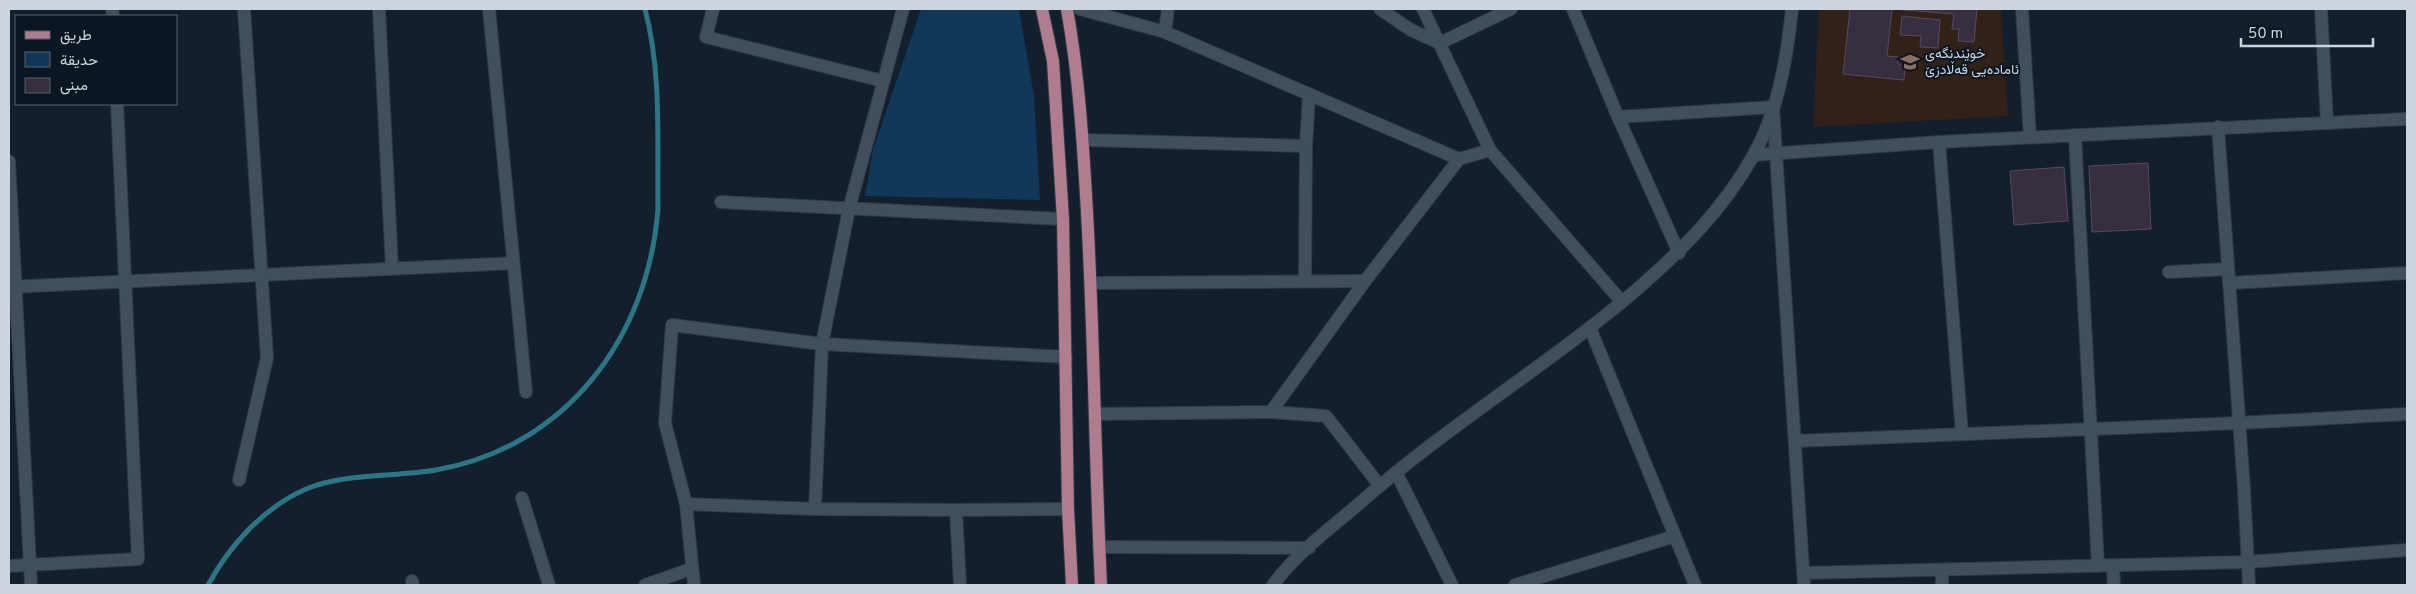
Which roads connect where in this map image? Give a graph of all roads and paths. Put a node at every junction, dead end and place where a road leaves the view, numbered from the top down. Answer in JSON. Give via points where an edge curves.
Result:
{"nodes":[{"id":1,"x":244,"y":9,"type":"edge"},
{"id":2,"x":379,"y":9,"type":"edge"},
{"id":3,"x":489,"y":9,"type":"edge"},
{"id":4,"x":713,"y":9,"type":"edge"},
{"id":5,"x":903,"y":9,"type":"edge"},
{"id":6,"x":1042,"y":9,"type":"edge"},
{"id":7,"x":1067,"y":9,"type":"edge"},
{"id":8,"x":1080,"y":9,"type":"edge"},
{"id":9,"x":1168,"y":9,"type":"edge"},
{"id":10,"x":1380,"y":9,"type":"edge"},
{"id":11,"x":1422,"y":9,"type":"edge"},
{"id":12,"x":1509,"y":9,"type":"edge"},
{"id":13,"x":1572,"y":9,"type":"edge"},
{"id":14,"x":1792,"y":9,"type":"edge"},
{"id":15,"x":2022,"y":9,"type":"edge"},
{"id":16,"x":2321,"y":9,"type":"edge"},
{"id":17,"x":1165,"y":32,"type":"junction"},
{"id":18,"x":1440,"y":42,"type":"junction"},
{"id":19,"x":883,"y":82,"type":"junction"},
{"id":20,"x":1309,"y":94,"type":"junction"},
{"id":21,"x":117,"y":105,"type":"edge"},
{"id":22,"x":1773,"y":107,"type":"junction"},
{"id":23,"x":1618,"y":117,"type":"junction"},
{"id":24,"x":2407,"y":119,"type":"edge"},
{"id":25,"x":2327,"y":123,"type":"junction"},
{"id":26,"x":2218,"y":127,"type":"junction"},
{"id":27,"x":2075,"y":135,"type":"junction"},
{"id":28,"x":2030,"y":137,"type":"junction"},
{"id":29,"x":1084,"y":140,"type":"junction"},
{"id":30,"x":1939,"y":142,"type":"junction"},
{"id":31,"x":1306,"y":146,"type":"junction"},
{"id":32,"x":1490,"y":150,"type":"junction"},
{"id":33,"x":1776,"y":153,"type":"junction"},
{"id":34,"x":1754,"y":154,"type":"junction"},
{"id":35,"x":1459,"y":159,"type":"junction"},
{"id":36,"x":9,"y":161,"type":"edge"},
{"id":37,"x":721,"y":202,"type":"dead end"},
{"id":38,"x":849,"y":208,"type":"junction"},
{"id":39,"x":1063,"y":219,"type":"junction"},
{"id":40,"x":1679,"y":253,"type":"junction"},
{"id":41,"x":513,"y":263,"type":"junction"},
{"id":42,"x":392,"y":268,"type":"junction"},
{"id":43,"x":2228,"y":269,"type":"junction"},
{"id":44,"x":2169,"y":272,"type":"dead end"},
{"id":45,"x":2407,"y":273,"type":"edge"},
{"id":46,"x":262,"y":276,"type":"junction"},
{"id":47,"x":125,"y":281,"type":"junction"},
{"id":48,"x":1305,"y":281,"type":"junction"},
{"id":49,"x":1365,"y":281,"type":"junction"},
{"id":50,"x":1091,"y":283,"type":"junction"},
{"id":51,"x":2228,"y":283,"type":"junction"},
{"id":52,"x":12,"y":286,"type":"edge"},
{"id":53,"x":1622,"y":302,"type":"junction"},
{"id":54,"x":1590,"y":328,"type":"junction"},
{"id":55,"x":822,"y":344,"type":"junction"},
{"id":56,"x":1066,"y":357,"type":"junction"},
{"id":57,"x":526,"y":392,"type":"dead end"},
{"id":58,"x":1272,"y":412,"type":"junction"},
{"id":59,"x":1096,"y":414,"type":"junction"},
{"id":60,"x":2407,"y":414,"type":"edge"},
{"id":61,"x":2239,"y":423,"type":"junction"},
{"id":62,"x":2091,"y":429,"type":"junction"},
{"id":63,"x":1962,"y":434,"type":"junction"},
{"id":64,"x":1795,"y":441,"type":"junction"},
{"id":65,"x":1396,"y":472,"type":"junction"},
{"id":66,"x":239,"y":480,"type":"dead end"},
{"id":67,"x":1380,"y":486,"type":"junction"},
{"id":68,"x":522,"y":498,"type":"dead end"},
{"id":69,"x":686,"y":504,"type":"junction"},
{"id":70,"x":815,"y":509,"type":"junction"},
{"id":71,"x":1068,"y":509,"type":"junction"},
{"id":72,"x":956,"y":510,"type":"junction"},
{"id":73,"x":1675,"y":536,"type":"junction"},
{"id":74,"x":1099,"y":547,"type":"junction"},
{"id":75,"x":1309,"y":548,"type":"junction"},
{"id":76,"x":2407,"y":550,"type":"edge"},
{"id":77,"x":2248,"y":562,"type":"junction"},
{"id":78,"x":30,"y":565,"type":"junction"},
{"id":79,"x":9,"y":566,"type":"edge"},
{"id":80,"x":2098,"y":566,"type":"junction"},
{"id":81,"x":2113,"y":566,"type":"junction"},
{"id":82,"x":691,"y":570,"type":"junction"},
{"id":83,"x":1942,"y":570,"type":"junction"},
{"id":84,"x":1804,"y":579,"type":"edge"},
{"id":85,"x":31,"y":585,"type":"edge"},
{"id":86,"x":549,"y":585,"type":"edge"},
{"id":87,"x":645,"y":585,"type":"edge"},
{"id":88,"x":694,"y":585,"type":"edge"},
{"id":89,"x":960,"y":585,"type":"edge"},
{"id":90,"x":1072,"y":585,"type":"edge"},
{"id":91,"x":1101,"y":585,"type":"edge"},
{"id":92,"x":1273,"y":585,"type":"edge"},
{"id":93,"x":1452,"y":585,"type":"edge"},
{"id":94,"x":1515,"y":585,"type":"edge"},
{"id":95,"x":1695,"y":585,"type":"edge"},
{"id":96,"x":1942,"y":585,"type":"edge"},
{"id":97,"x":2114,"y":585,"type":"edge"},
{"id":98,"x":2249,"y":585,"type":"edge"}],
"edges":[{"from":1,"to":46,"type":"street"},
{"from":2,"to":42,"type":"street"},
{"from":3,"to":41,"type":"street"},
{"from":4,"to":19,"type":"street","via":[[706,37]]},
{"from":5,"to":19,"type":"street"},
{"from":6,"to":39,"type":"main road","via":[[1053,61]]},
{"from":7,"to":29,"type":"main road","via":[[1076,58]]},
{"from":8,"to":17,"type":"street"},
{"from":9,"to":17,"type":"street"},
{"from":10,"to":18,"type":"street","via":[[1411,30]]},
{"from":11,"to":18,"type":"street"},
{"from":12,"to":18,"type":"street"},
{"from":13,"to":23,"type":"street"},
{"from":14,"to":22,"type":"street"},
{"from":15,"to":28,"type":"street"},
{"from":16,"to":25,"type":"street"},
{"from":17,"to":20,"type":"street"},
{"from":18,"to":32,"type":"street"},
{"from":19,"to":38,"type":"street"},
{"from":20,"to":31,"type":"street"},
{"from":20,"to":35,"type":"street"},
{"from":21,"to":47,"type":"street"},
{"from":22,"to":23,"type":"street"},
{"from":22,"to":33,"type":"street"},
{"from":22,"to":34,"type":"street"},
{"from":23,"to":40,"type":"street"},
{"from":24,"to":25,"type":"street"},
{"from":25,"to":26,"type":"street"},
{"from":26,"to":27,"type":"street"},
{"from":26,"to":43,"type":"street"},
{"from":27,"to":28,"type":"street"},
{"from":27,"to":62,"type":"street"},
{"from":28,"to":30,"type":"street"},
{"from":29,"to":31,"type":"street"},
{"from":29,"to":50,"type":"main road"},
{"from":30,"to":33,"type":"street"},
{"from":30,"to":63,"type":"street"},
{"from":31,"to":48,"type":"street"},
{"from":32,"to":35,"type":"street"},
{"from":32,"to":53,"type":"street"},
{"from":33,"to":34,"type":"street"},
{"from":33,"to":64,"type":"street"},
{"from":34,"to":40,"type":"street","via":[[1718,210]]},
{"from":35,"to":49,"type":"street"},
{"from":36,"to":52,"type":"street"},
{"from":37,"to":38,"type":"street"},
{"from":38,"to":39,"type":"street"},
{"from":38,"to":55,"type":"street"},
{"from":39,"to":56,"type":"main road"},
{"from":40,"to":53,"type":"street"},
{"from":41,"to":42,"type":"street"},
{"from":41,"to":57,"type":"street"},
{"from":42,"to":46,"type":"street"},
{"from":43,"to":44,"type":"street"},
{"from":43,"to":51,"type":"street"},
{"from":45,"to":51,"type":"street"},
{"from":46,"to":47,"type":"street"},
{"from":46,"to":66,"type":"street","via":[[267,358]]},
{"from":47,"to":52,"type":"street"},
{"from":47,"to":78,"type":"street","via":[[138,559]]},
{"from":48,"to":49,"type":"street"},
{"from":48,"to":50,"type":"street"},
{"from":49,"to":58,"type":"street"},
{"from":50,"to":59,"type":"main road"},
{"from":51,"to":61,"type":"street"},
{"from":52,"to":78,"type":"street"},
{"from":53,"to":54,"type":"street"},
{"from":54,"to":65,"type":"street"},
{"from":54,"to":73,"type":"street"},
{"from":55,"to":56,"type":"street"},
{"from":55,"to":69,"type":"street","via":[[672,325],[665,423]]},
{"from":55,"to":70,"type":"street"},
{"from":56,"to":71,"type":"main road"},
{"from":58,"to":59,"type":"street"},
{"from":58,"to":67,"type":"street","via":[[1326,416]]},
{"from":59,"to":74,"type":"main road"},
{"from":60,"to":61,"type":"street"},
{"from":61,"to":62,"type":"street"},
{"from":61,"to":77,"type":"street"},
{"from":62,"to":63,"type":"street"},
{"from":62,"to":80,"type":"street"},
{"from":63,"to":64,"type":"street"},
{"from":64,"to":84,"type":"street"},
{"from":65,"to":67,"type":"street"},
{"from":65,"to":93,"type":"street"},
{"from":67,"to":75,"type":"street"},
{"from":68,"to":86,"type":"street"},
{"from":69,"to":70,"type":"street"},
{"from":69,"to":82,"type":"street"},
{"from":70,"to":72,"type":"street"},
{"from":71,"to":72,"type":"street"},
{"from":71,"to":90,"type":"main road"},
{"from":72,"to":89,"type":"street"},
{"from":73,"to":94,"type":"street"},
{"from":73,"to":95,"type":"street"},
{"from":74,"to":75,"type":"street"},
{"from":74,"to":91,"type":"main road"},
{"from":75,"to":92,"type":"street"},
{"from":76,"to":77,"type":"street"},
{"from":77,"to":81,"type":"street"},
{"from":77,"to":98,"type":"street"},
{"from":78,"to":79,"type":"street"},
{"from":78,"to":85,"type":"street"},
{"from":80,"to":81,"type":"street"},
{"from":80,"to":83,"type":"street"},
{"from":81,"to":97,"type":"street"},
{"from":82,"to":87,"type":"street"},
{"from":82,"to":88,"type":"street"},
{"from":83,"to":84,"type":"street"},
{"from":83,"to":96,"type":"street"}]}
